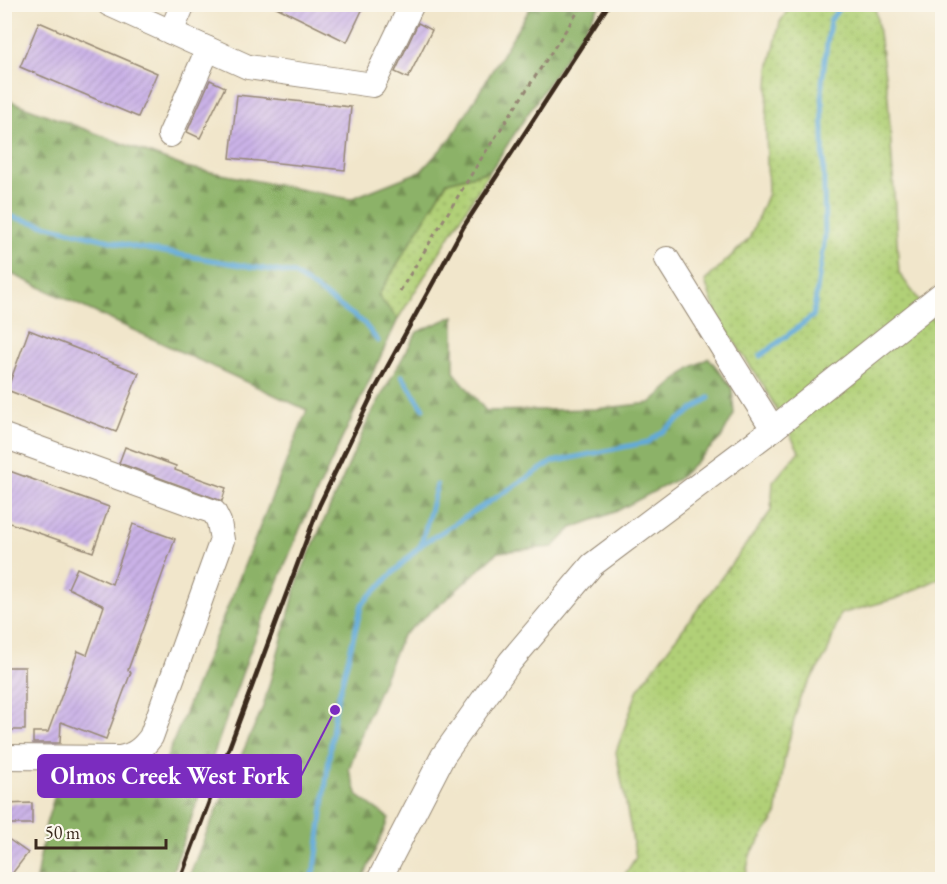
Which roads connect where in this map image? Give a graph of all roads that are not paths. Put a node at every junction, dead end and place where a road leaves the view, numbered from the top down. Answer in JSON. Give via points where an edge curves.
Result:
{"nodes":[{"id":1,"x":109,"y":4,"type":"edge"},
{"id":2,"x":183,"y":4,"type":"edge"},
{"id":3,"x":412,"y":4,"type":"edge"},
{"id":4,"x":171,"y":32,"type":"junction"},
{"id":5,"x":208,"y":49,"type":"junction"},
{"id":6,"x":170,"y":135,"type":"dead end"},
{"id":7,"x":667,"y":259,"type":"dead end"},
{"id":8,"x":942,"y":294,"type":"edge"},
{"id":9,"x":773,"y":429,"type":"junction"},
{"id":10,"x":4,"y":436,"type":"edge"},
{"id":11,"x":4,"y":757,"type":"edge"},
{"id":12,"x":379,"y":879,"type":"edge"}],
"edges":[{"from":1,"to":4,"type":"lane"},
{"from":2,"to":4,"type":"lane"},
{"from":3,"to":5,"type":"lane","via":[[373,85],[248,68]]},
{"from":4,"to":5,"type":"lane"},
{"from":5,"to":6,"type":"lane"},
{"from":7,"to":9,"type":"lane"},
{"from":8,"to":9,"type":"lane"},
{"from":9,"to":12,"type":"lane","via":[[592,565],[510,662],[443,756]]},
{"from":10,"to":11,"type":"lane","via":[[214,512],[222,540],[151,737],[144,747],[134,755],[120,758]]}]}
